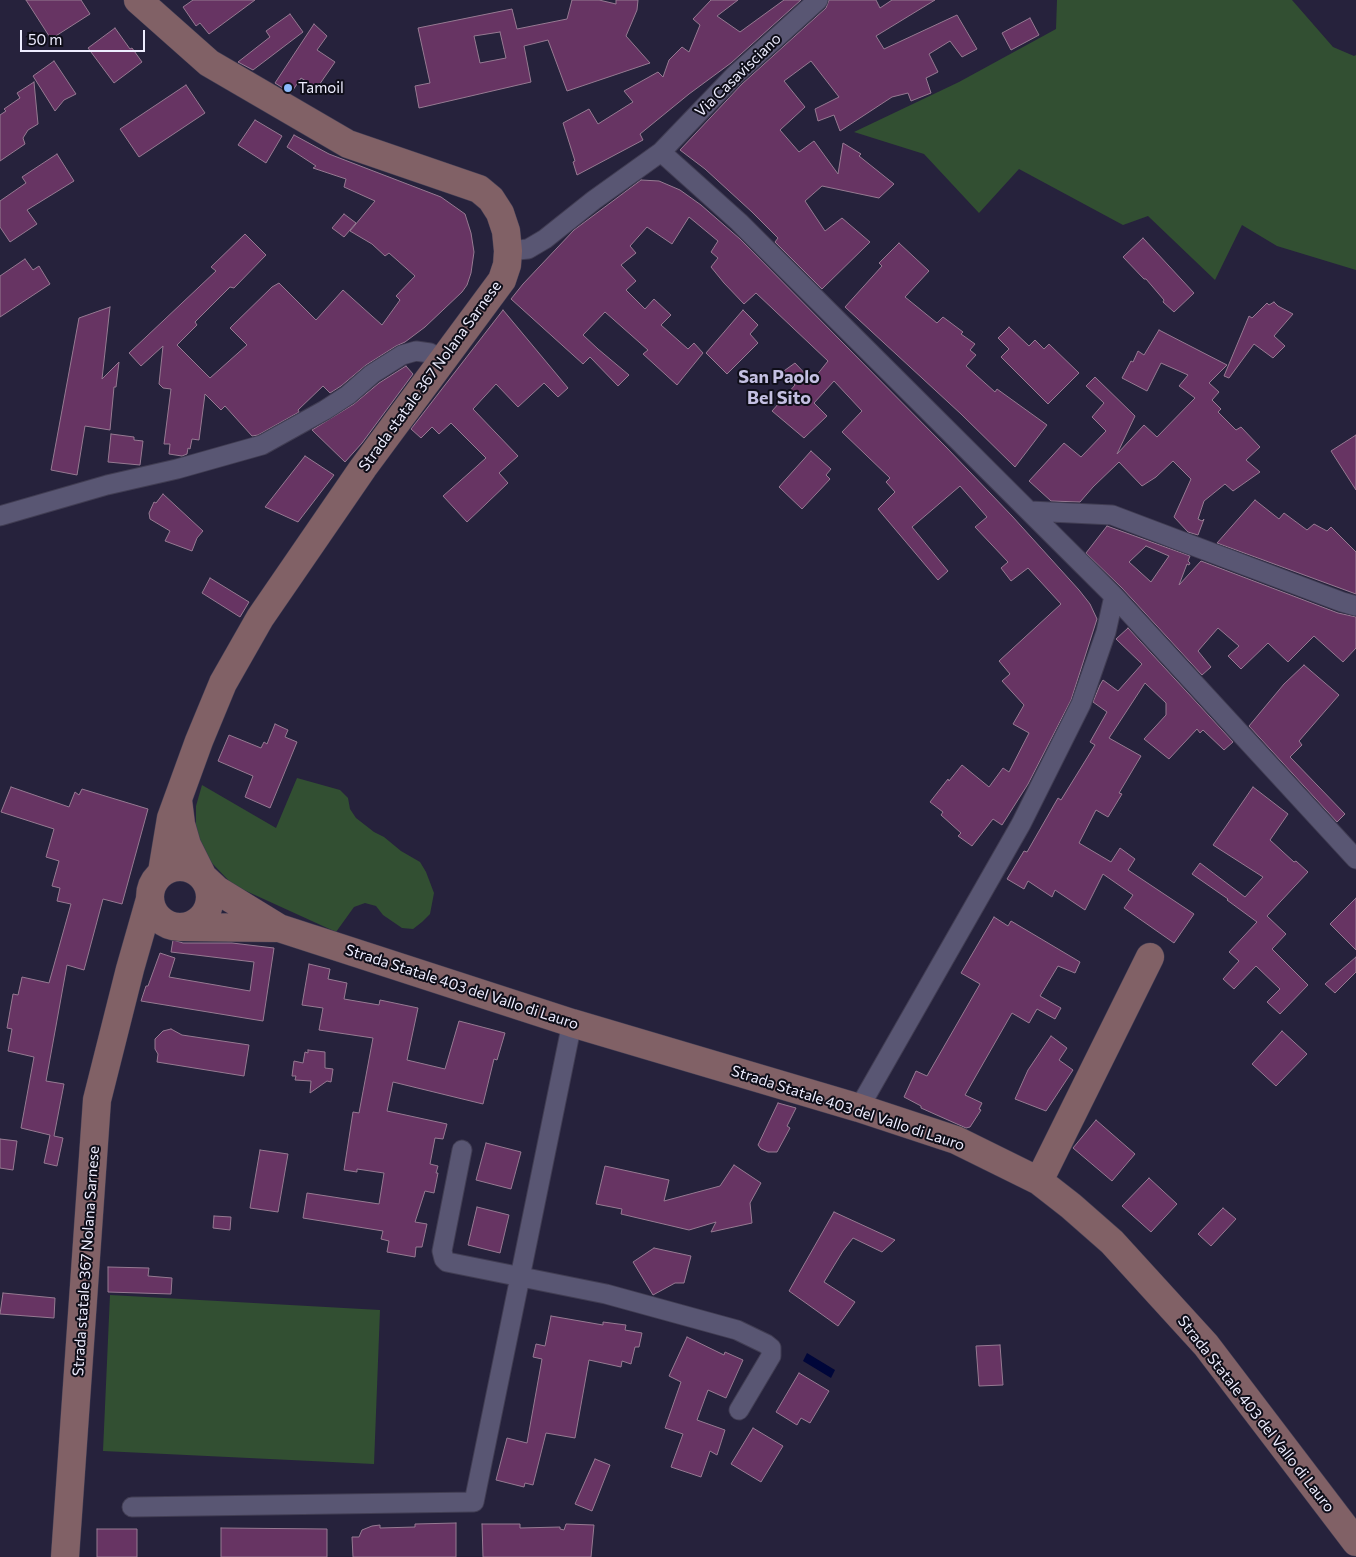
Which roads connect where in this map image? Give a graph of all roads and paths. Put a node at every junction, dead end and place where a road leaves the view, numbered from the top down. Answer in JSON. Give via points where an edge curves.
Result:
{"nodes":[{"id":1,"x":818,"y":0,"type":"edge"},
{"id":2,"x":150,"y":3,"type":"edge"},
{"id":3,"x":661,"y":152,"type":"junction"},
{"id":4,"x":508,"y":251,"type":"junction"},
{"id":5,"x":442,"y":360,"type":"junction"},
{"id":6,"x":1030,"y":511,"type":"junction"},
{"id":7,"x":0,"y":516,"type":"edge"},
{"id":8,"x":1114,"y":596,"type":"junction"},
{"id":9,"x":1356,"y":606,"type":"edge"},
{"id":10,"x":178,"y":800,"type":"junction"},
{"id":11,"x":1356,"y":860,"type":"edge"},
{"id":12,"x":162,"y":872,"type":"junction"},
{"id":13,"x":203,"y":877,"type":"junction"},
{"id":14,"x":150,"y":899,"type":"junction"},
{"id":15,"x":187,"y":926,"type":"junction"},
{"id":16,"x":279,"y":928,"type":"junction"},
{"id":17,"x":1150,"y":957,"type":"dead end"},
{"id":18,"x":130,"y":969,"type":"junction"},
{"id":19,"x":572,"y":1023,"type":"junction"},
{"id":20,"x":859,"y":1108,"type":"junction"},
{"id":21,"x":462,"y":1150,"type":"dead end"},
{"id":22,"x":1039,"y":1181,"type":"junction"},
{"id":23,"x":520,"y":1278,"type":"junction"},
{"id":24,"x":739,"y":1410,"type":"dead end"},
{"id":25,"x":132,"y":1507,"type":"dead end"},
{"id":26,"x":1356,"y":1542,"type":"edge"},
{"id":27,"x":65,"y":1557,"type":"edge"}],
"edges":[{"from":1,"to":3,"type":"street","name":"Via Casavisciano","via":[[734,76]]},
{"from":2,"to":4,"type":"main road","name":"Strada statale 367 Nolana Sarnese","via":[[209,63],[348,144],[479,189],[500,213]]},
{"from":3,"to":4,"type":"street","name":"Via Casavisciano","via":[[545,239],[528,248]]},
{"from":3,"to":6,"type":"street","via":[[740,222]]},
{"from":4,"to":5,"type":"main road","name":"Strada statale 367 Nolana Sarnese","via":[[502,280]]},
{"from":5,"to":7,"type":"street","via":[[430,353],[402,354],[325,410],[262,445]]},
{"from":5,"to":10,"type":"main road","name":"Strada statale 367 Nolana Sarnese","via":[[260,618],[223,683]]},
{"from":6,"to":8,"type":"street"},
{"from":6,"to":9,"type":"street","via":[[1112,515]]},
{"from":8,"to":11,"type":"street"},
{"from":8,"to":20,"type":"street","via":[[1106,632],[1081,704],[1021,824]]},
{"from":10,"to":12,"type":"main road","name":"Strada statale 367 Nolana Sarnese","via":[[171,818]]},
{"from":10,"to":13,"type":"main road","name":"Strada Statale 403 del Vallo di Lauro","via":[[187,844]]},
{"from":12,"to":13,"type":"main road","via":[[179,866],[196,871]]},
{"from":12,"to":14,"type":"main road","via":[[152,884]]},
{"from":13,"to":15,"type":"main road","via":[[210,893],[207,910]]},
{"from":13,"to":16,"type":"main road","name":"Strada Statale 403 del Vallo di Lauro"},
{"from":14,"to":15,"type":"main road","via":[[152,908],[162,921],[179,927]]},
{"from":14,"to":18,"type":"main road","name":"Strada statale 367 Nolana Sarnese"},
{"from":15,"to":16,"type":"main road","name":"Strada Statale 403 del Vallo di Lauro"},
{"from":15,"to":18,"type":"main road","name":"Strada Statale 403 del Vallo di Lauro","via":[[165,933]]},
{"from":16,"to":19,"type":"main road","name":"Strada Statale 403 del Vallo di Lauro"},
{"from":17,"to":22,"type":"main road"},
{"from":18,"to":27,"type":"main road","name":"Strada statale 367 Nolana Sarnese","via":[[98,1100]]},
{"from":19,"to":20,"type":"main road","name":"Strada Statale 403 del Vallo di Lauro"},
{"from":19,"to":23,"type":"street"},
{"from":20,"to":22,"type":"main road","name":"Strada Statale 403 del Vallo di Lauro","via":[[956,1140]]},
{"from":21,"to":23,"type":"street","via":[[442,1251],[444,1259]]},
{"from":22,"to":26,"type":"main road","name":"Strada Statale 403 del Vallo di Lauro","via":[[1112,1242],[1206,1345]]},
{"from":23,"to":24,"type":"street","via":[[616,1297],[737,1330],[766,1344],[771,1348],[771,1356]]},
{"from":23,"to":25,"type":"street","via":[[474,1502]]}]}
